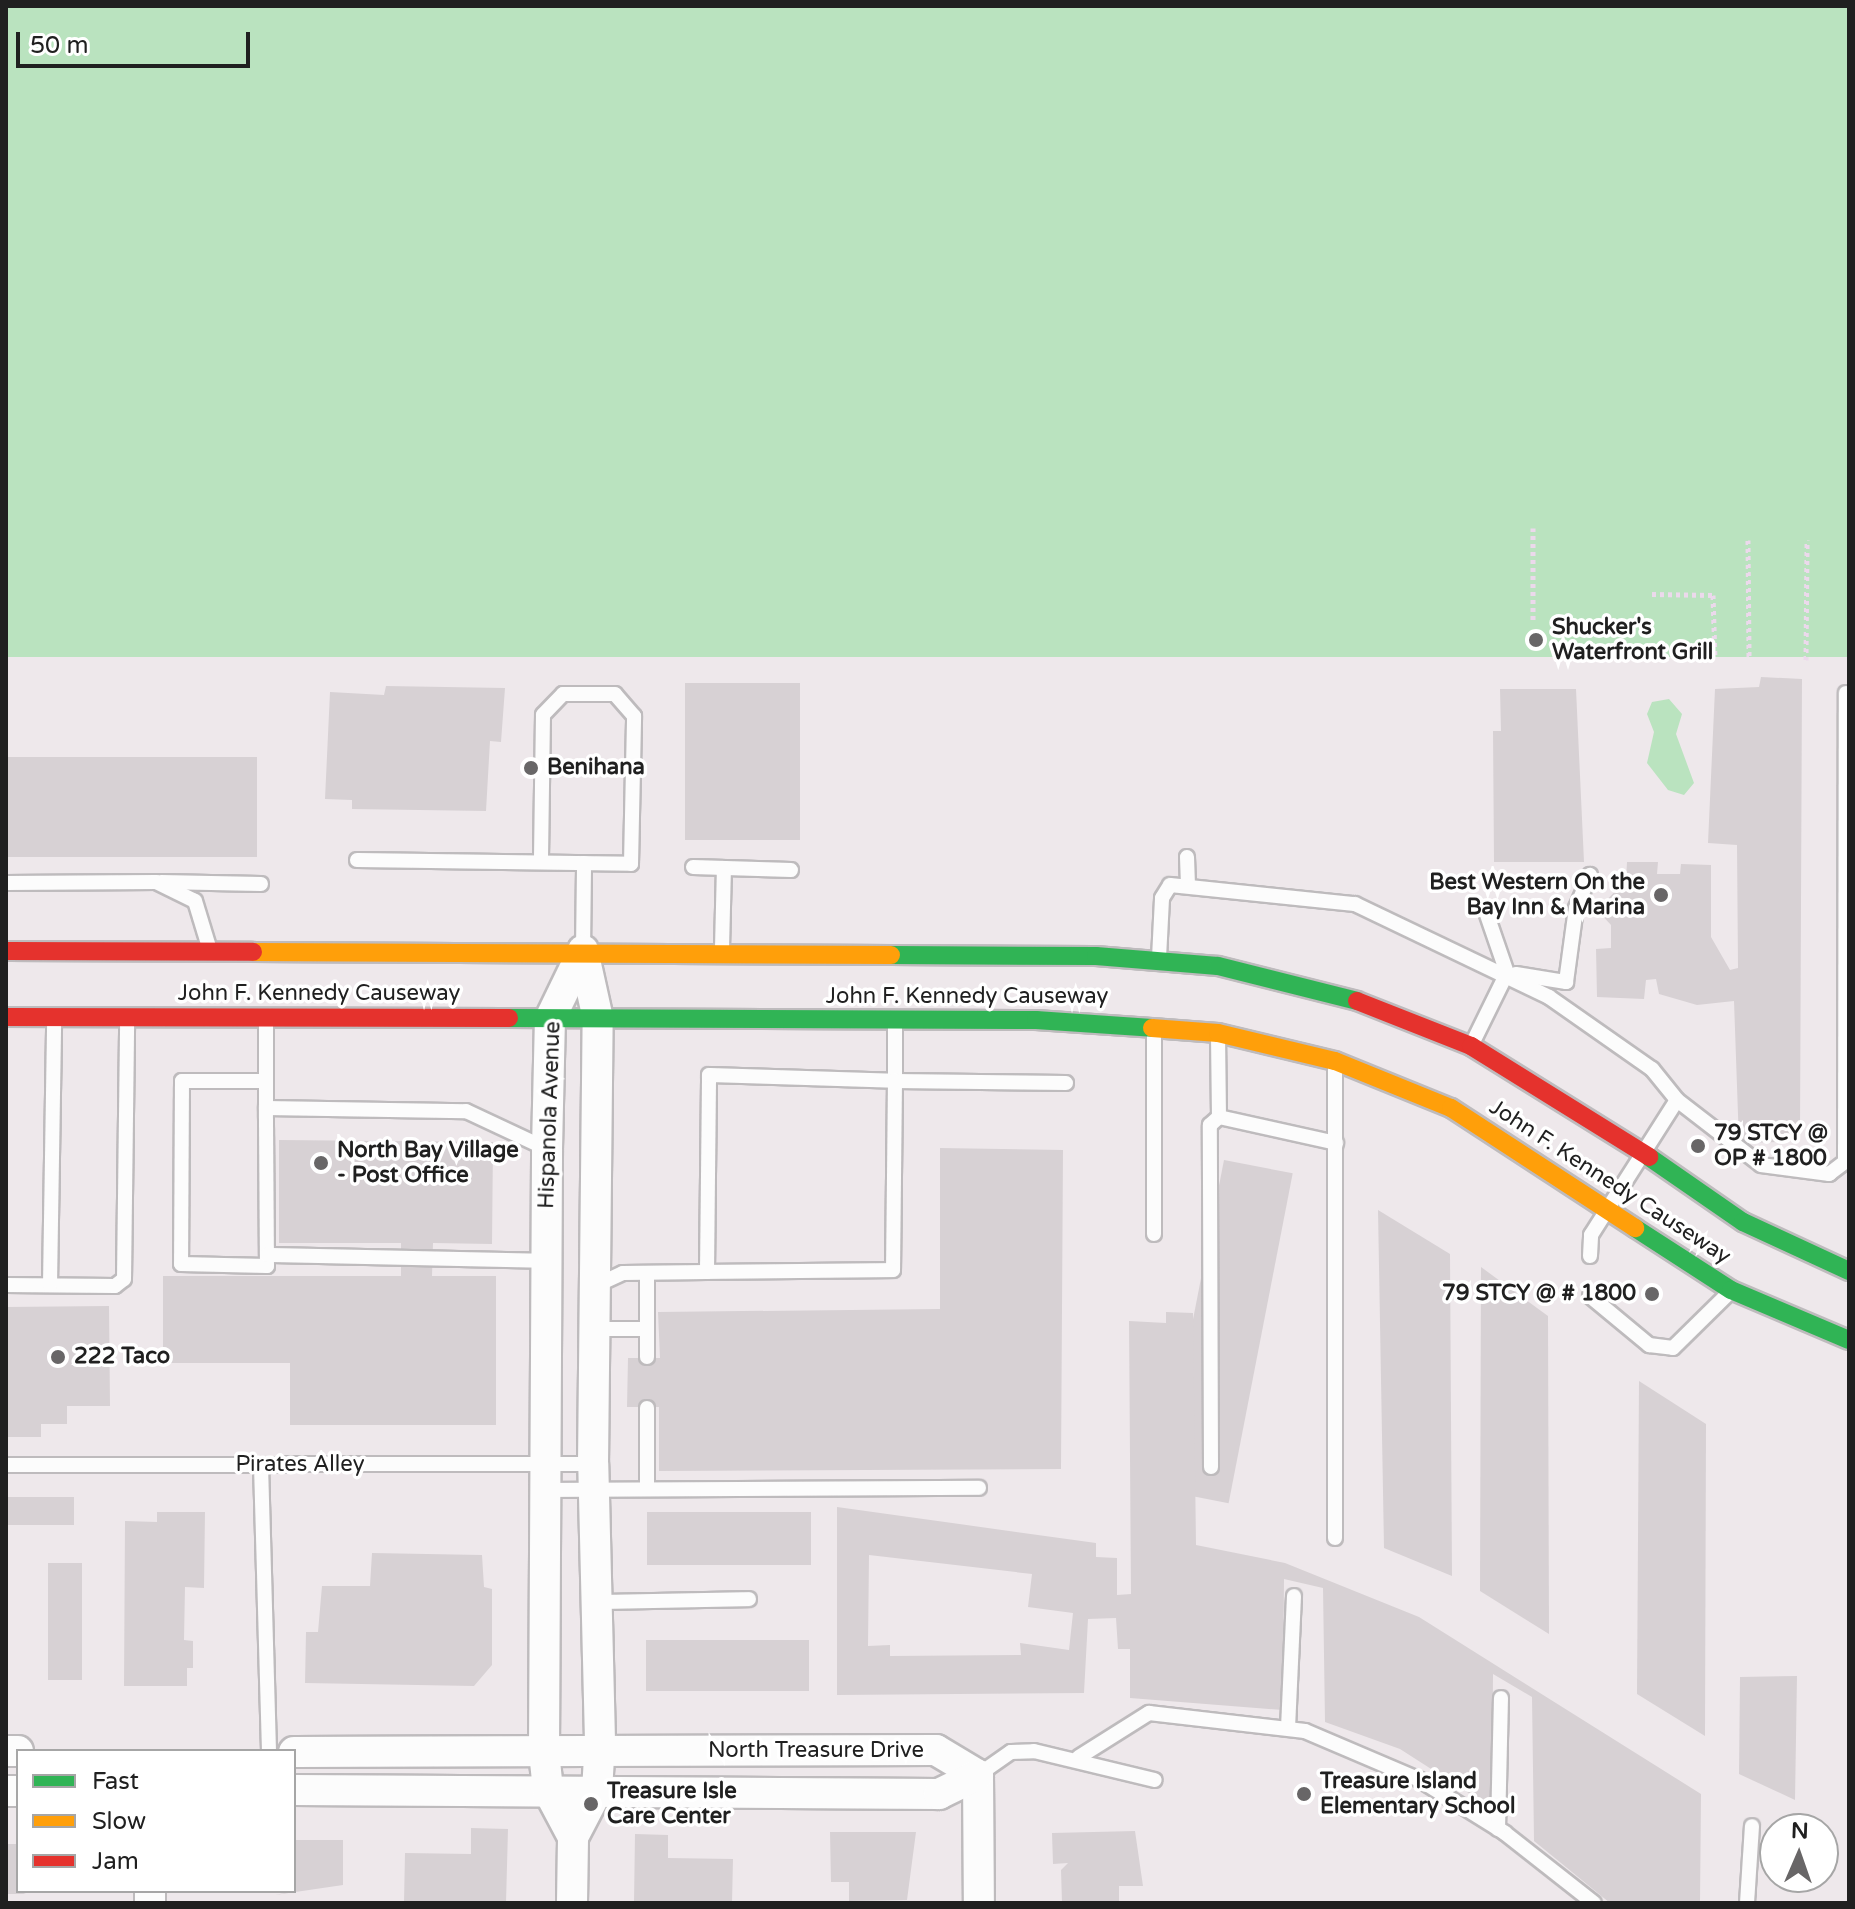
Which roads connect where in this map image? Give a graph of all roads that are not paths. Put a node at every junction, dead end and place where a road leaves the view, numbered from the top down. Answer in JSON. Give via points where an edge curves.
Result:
{"nodes":[{"id":1,"x":1846,"y":693,"type":"dead end"},
{"id":2,"x":1187,"y":857,"type":"dead end"},
{"id":3,"x":357,"y":860,"type":"dead end"},
{"id":4,"x":541,"y":862,"type":"junction"},
{"id":5,"x":584,"y":863,"type":"junction"},
{"id":6,"x":693,"y":867,"type":"dead end"},
{"id":7,"x":724,"y":868,"type":"junction"},
{"id":8,"x":791,"y":870,"type":"dead end"},
{"id":9,"x":1590,"y":875,"type":"dead end"},
{"id":10,"x":156,"y":882,"type":"junction"},
{"id":11,"x":6,"y":883,"type":"edge"},
{"id":12,"x":261,"y":884,"type":"dead end"},
{"id":13,"x":1188,"y":885,"type":"junction"},
{"id":14,"x":1486,"y":912,"type":"dead end"},
{"id":15,"x":6,"y":951,"type":"edge"},
{"id":16,"x":583,"y":951,"type":"junction"},
{"id":17,"x":133,"y":952,"type":"junction"},
{"id":18,"x":210,"y":952,"type":"junction"},
{"id":19,"x":722,"y":953,"type":"junction"},
{"id":20,"x":1096,"y":956,"type":"junction"},
{"id":21,"x":1159,"y":959,"type":"junction"},
{"id":22,"x":1507,"y":973,"type":"junction"},
{"id":23,"x":1096,"y":982,"type":"dead end"},
{"id":24,"x":6,"y":1017,"type":"edge"},
{"id":25,"x":54,"y":1017,"type":"junction"},
{"id":26,"x":127,"y":1017,"type":"junction"},
{"id":27,"x":266,"y":1018,"type":"junction"},
{"id":28,"x":550,"y":1019,"type":"junction"},
{"id":29,"x":598,"y":1019,"type":"junction"},
{"id":30,"x":895,"y":1020,"type":"junction"},
{"id":31,"x":1154,"y":1023,"type":"junction"},
{"id":32,"x":1218,"y":1033,"type":"junction"},
{"id":33,"x":1471,"y":1046,"type":"junction"},
{"id":34,"x":1335,"y":1061,"type":"junction"},
{"id":35,"x":265,"y":1081,"type":"junction"},
{"id":36,"x":895,"y":1081,"type":"junction"},
{"id":37,"x":1066,"y":1083,"type":"dead end"},
{"id":38,"x":1677,"y":1100,"type":"junction"},
{"id":39,"x":266,"y":1108,"type":"junction"},
{"id":40,"x":1219,"y":1117,"type":"junction"},
{"id":41,"x":1336,"y":1143,"type":"junction"},
{"id":42,"x":547,"y":1149,"type":"junction"},
{"id":43,"x":1644,"y":1156,"type":"junction"},
{"id":44,"x":1607,"y":1208,"type":"junction"},
{"id":45,"x":1154,"y":1234,"type":"dead end"},
{"id":46,"x":267,"y":1255,"type":"junction"},
{"id":47,"x":1590,"y":1256,"type":"dead end"},
{"id":48,"x":1849,"y":1271,"type":"edge"},
{"id":49,"x":707,"y":1272,"type":"junction"},
{"id":50,"x":647,"y":1273,"type":"junction"},
{"id":51,"x":546,"y":1274,"type":"junction"},
{"id":52,"x":6,"y":1285,"type":"edge"},
{"id":53,"x":50,"y":1285,"type":"junction"},
{"id":54,"x":595,"y":1286,"type":"junction"},
{"id":55,"x":1731,"y":1290,"type":"junction"},
{"id":56,"x":1590,"y":1296,"type":"dead end"},
{"id":57,"x":594,"y":1329,"type":"junction"},
{"id":58,"x":647,"y":1329,"type":"junction"},
{"id":59,"x":1849,"y":1340,"type":"edge"},
{"id":60,"x":647,"y":1357,"type":"dead end"},
{"id":61,"x":647,"y":1408,"type":"dead end"},
{"id":62,"x":6,"y":1465,"type":"edge"},
{"id":63,"x":261,"y":1465,"type":"junction"},
{"id":64,"x":1211,"y":1467,"type":"dead end"},
{"id":65,"x":594,"y":1476,"type":"junction"},
{"id":66,"x":548,"y":1478,"type":"junction"},
{"id":67,"x":979,"y":1488,"type":"dead end"},
{"id":68,"x":647,"y":1489,"type":"junction"},
{"id":69,"x":1335,"y":1538,"type":"dead end"},
{"id":70,"x":1294,"y":1596,"type":"dead end"},
{"id":71,"x":749,"y":1599,"type":"dead end"},
{"id":72,"x":596,"y":1602,"type":"junction"},
{"id":73,"x":1501,"y":1698,"type":"dead end"},
{"id":74,"x":1288,"y":1728,"type":"junction"},
{"id":75,"x":269,"y":1749,"type":"edge"},
{"id":76,"x":544,"y":1751,"type":"junction"},
{"id":77,"x":296,"y":1752,"type":"edge"},
{"id":78,"x":598,"y":1753,"type":"junction"},
{"id":79,"x":1079,"y":1757,"type":"junction"},
{"id":80,"x":978,"y":1775,"type":"junction"},
{"id":81,"x":1155,"y":1780,"type":"dead end"},
{"id":82,"x":296,"y":1790,"type":"edge"},
{"id":83,"x":548,"y":1790,"type":"junction"},
{"id":84,"x":597,"y":1791,"type":"junction"},
{"id":85,"x":1752,"y":1826,"type":"dead end"},
{"id":86,"x":1498,"y":1829,"type":"junction"},
{"id":87,"x":573,"y":1837,"type":"junction"},
{"id":88,"x":572,"y":1903,"type":"edge"},
{"id":89,"x":979,"y":1903,"type":"edge"},
{"id":90,"x":1594,"y":1903,"type":"edge"},
{"id":91,"x":1747,"y":1903,"type":"edge"}],
"edges":[{"from":1,"to":38,"type":"lane","via":[[1845,1162],[1829,1174],[1761,1165]]},
{"from":2,"to":13,"type":"lane"},
{"from":3,"to":4,"type":"lane"},
{"from":4,"to":5,"type":"lane"},
{"from":4,"to":5,"type":"lane","via":[[543,715],[563,694],[615,694],[634,716],[631,864]]},
{"from":5,"to":16,"type":"lane"},
{"from":6,"to":7,"type":"lane"},
{"from":7,"to":8,"type":"lane"},
{"from":7,"to":19,"type":"lane"},
{"from":9,"to":22,"type":"lane","via":[[1576,908],[1566,982]]},
{"from":10,"to":11,"type":"lane"},
{"from":10,"to":12,"type":"lane"},
{"from":10,"to":18,"type":"lane","via":[[195,901]]},
{"from":13,"to":21,"type":"lane","via":[[1165,888]]},
{"from":13,"to":22,"type":"lane","via":[[1355,904]]},
{"from":14,"to":22,"type":"lane"},
{"from":15,"to":17,"type":"main road","name":"John F. Kennedy Causeway"},
{"from":16,"to":18,"type":"main road","name":"John F. Kennedy Causeway"},
{"from":16,"to":19,"type":"main road","name":"John F. Kennedy Causeway"},
{"from":16,"to":28,"type":"street","name":"Hispanola Avenue"},
{"from":16,"to":29,"type":"street","name":"Hispanola Avenue"},
{"from":17,"to":18,"type":"main road","name":"John F. Kennedy Causeway"},
{"from":17,"to":26,"type":"main road"},
{"from":19,"to":20,"type":"main road","name":"John F. Kennedy Causeway"},
{"from":20,"to":21,"type":"main road","name":"John F. Kennedy Causeway"},
{"from":20,"to":23,"type":"main road"},
{"from":21,"to":33,"type":"main road","name":"John F. Kennedy Causeway","via":[[1318,988]]},
{"from":22,"to":33,"type":"lane"},
{"from":22,"to":38,"type":"lane","via":[[1652,1069]]},
{"from":24,"to":25,"type":"main road","name":"John F. Kennedy Causeway"},
{"from":25,"to":26,"type":"main road","name":"John F. Kennedy Causeway"},
{"from":25,"to":53,"type":"lane"},
{"from":26,"to":27,"type":"main road","name":"John F. Kennedy Causeway"},
{"from":26,"to":53,"type":"lane","via":[[124,1279],[120,1286]]},
{"from":27,"to":28,"type":"main road","name":"John F. Kennedy Causeway"},
{"from":27,"to":35,"type":"lane"},
{"from":28,"to":29,"type":"main road","name":"John F. Kennedy Causeway"},
{"from":28,"to":42,"type":"street","name":"Hispanola Avenue"},
{"from":29,"to":30,"type":"main road","name":"John F. Kennedy Causeway"},
{"from":29,"to":54,"type":"street","name":"Hispanola Avenue"},
{"from":30,"to":31,"type":"main road","name":"John F. Kennedy Causeway","via":[[1096,1014]]},
{"from":30,"to":36,"type":"lane"},
{"from":31,"to":32,"type":"main road","name":"John F. Kennedy Causeway"},
{"from":31,"to":45,"type":"lane"},
{"from":32,"to":34,"type":"main road","name":"John F. Kennedy Causeway"},
{"from":32,"to":40,"type":"lane"},
{"from":33,"to":43,"type":"main road","name":"John F. Kennedy Causeway"},
{"from":34,"to":41,"type":"lane"},
{"from":34,"to":44,"type":"main road","name":"John F. Kennedy Causeway","via":[[1499,1134]]},
{"from":35,"to":39,"type":"lane"},
{"from":35,"to":46,"type":"lane","via":[[182,1081],[181,1264],[267,1266]]},
{"from":36,"to":37,"type":"lane"},
{"from":36,"to":49,"type":"lane","via":[[893,1270]]},
{"from":36,"to":49,"type":"lane","via":[[709,1075]]},
{"from":38,"to":43,"type":"lane"},
{"from":39,"to":42,"type":"lane","via":[[466,1111]]},
{"from":39,"to":46,"type":"lane"},
{"from":40,"to":41,"type":"lane"},
{"from":40,"to":64,"type":"lane","via":[[1210,1125]]},
{"from":41,"to":69,"type":"lane"},
{"from":42,"to":51,"type":"street","name":"Hispanola Avenue"},
{"from":43,"to":44,"type":"lane"},
{"from":43,"to":48,"type":"main road","name":"John F. Kennedy Causeway","via":[[1743,1222]]},
{"from":44,"to":47,"type":"lane","via":[[1591,1235]]},
{"from":44,"to":55,"type":"main road","name":"John F. Kennedy Causeway"},
{"from":46,"to":51,"type":"lane"},
{"from":49,"to":50,"type":"lane"},
{"from":50,"to":54,"type":"lane","via":[[623,1273]]},
{"from":50,"to":58,"type":"lane"},
{"from":51,"to":54,"type":"street"},
{"from":51,"to":66,"type":"street","name":"Hispanola Avenue"},
{"from":52,"to":53,"type":"lane"},
{"from":54,"to":57,"type":"street","name":"Hispanola Avenue"},
{"from":55,"to":56,"type":"lane","via":[[1673,1348],[1649,1345]]},
{"from":55,"to":59,"type":"main road","name":"John F. Kennedy Causeway"},
{"from":57,"to":58,"type":"lane"},
{"from":57,"to":65,"type":"street","name":"Hispanola Avenue"},
{"from":58,"to":60,"type":"lane"},
{"from":61,"to":68,"type":"lane"},
{"from":62,"to":63,"type":"lane","name":"Pirates Alley"},
{"from":63,"to":66,"type":"lane","name":"Pirates Alley"},
{"from":63,"to":75,"type":"lane"},
{"from":65,"to":66,"type":"lane","name":"Pirates Alley"},
{"from":65,"to":66,"type":"lane"},
{"from":65,"to":68,"type":"lane"},
{"from":65,"to":72,"type":"street","name":"Hispanola Avenue"},
{"from":66,"to":76,"type":"street","name":"Hispanola Avenue"},
{"from":67,"to":68,"type":"lane"},
{"from":70,"to":74,"type":"lane"},
{"from":71,"to":72,"type":"lane"},
{"from":72,"to":78,"type":"street","name":"Hispanola Avenue"},
{"from":73,"to":86,"type":"lane"},
{"from":74,"to":79,"type":"lane","via":[[1149,1713]]},
{"from":74,"to":86,"type":"lane","via":[[1360,1750]]},
{"from":76,"to":77,"type":"street","name":"North Treasure Drive"},
{"from":76,"to":78,"type":"street","name":"North Treasure Drive"},
{"from":76,"to":83,"type":"street","name":"Hispanola Avenue"},
{"from":78,"to":80,"type":"street","name":"North Treasure Drive","via":[[936,1750]]},
{"from":78,"to":84,"type":"street","name":"Hispanola Avenue"},
{"from":79,"to":80,"type":"lane","via":[[1011,1752]]},
{"from":79,"to":81,"type":"lane"},
{"from":80,"to":84,"type":"street","name":"North Treasure Drive","via":[[939,1794]]},
{"from":80,"to":89,"type":"street"},
{"from":82,"to":83,"type":"street","name":"North Treasure Drive"},
{"from":83,"to":84,"type":"street","name":"North Treasure Drive"},
{"from":83,"to":87,"type":"street","name":"Hispanola Avenue"},
{"from":84,"to":87,"type":"street","name":"Hispanola Avenue"},
{"from":85,"to":91,"type":"lane"},
{"from":86,"to":90,"type":"lane"},
{"from":87,"to":88,"type":"street","name":"Hispanola Avenue"}]}
